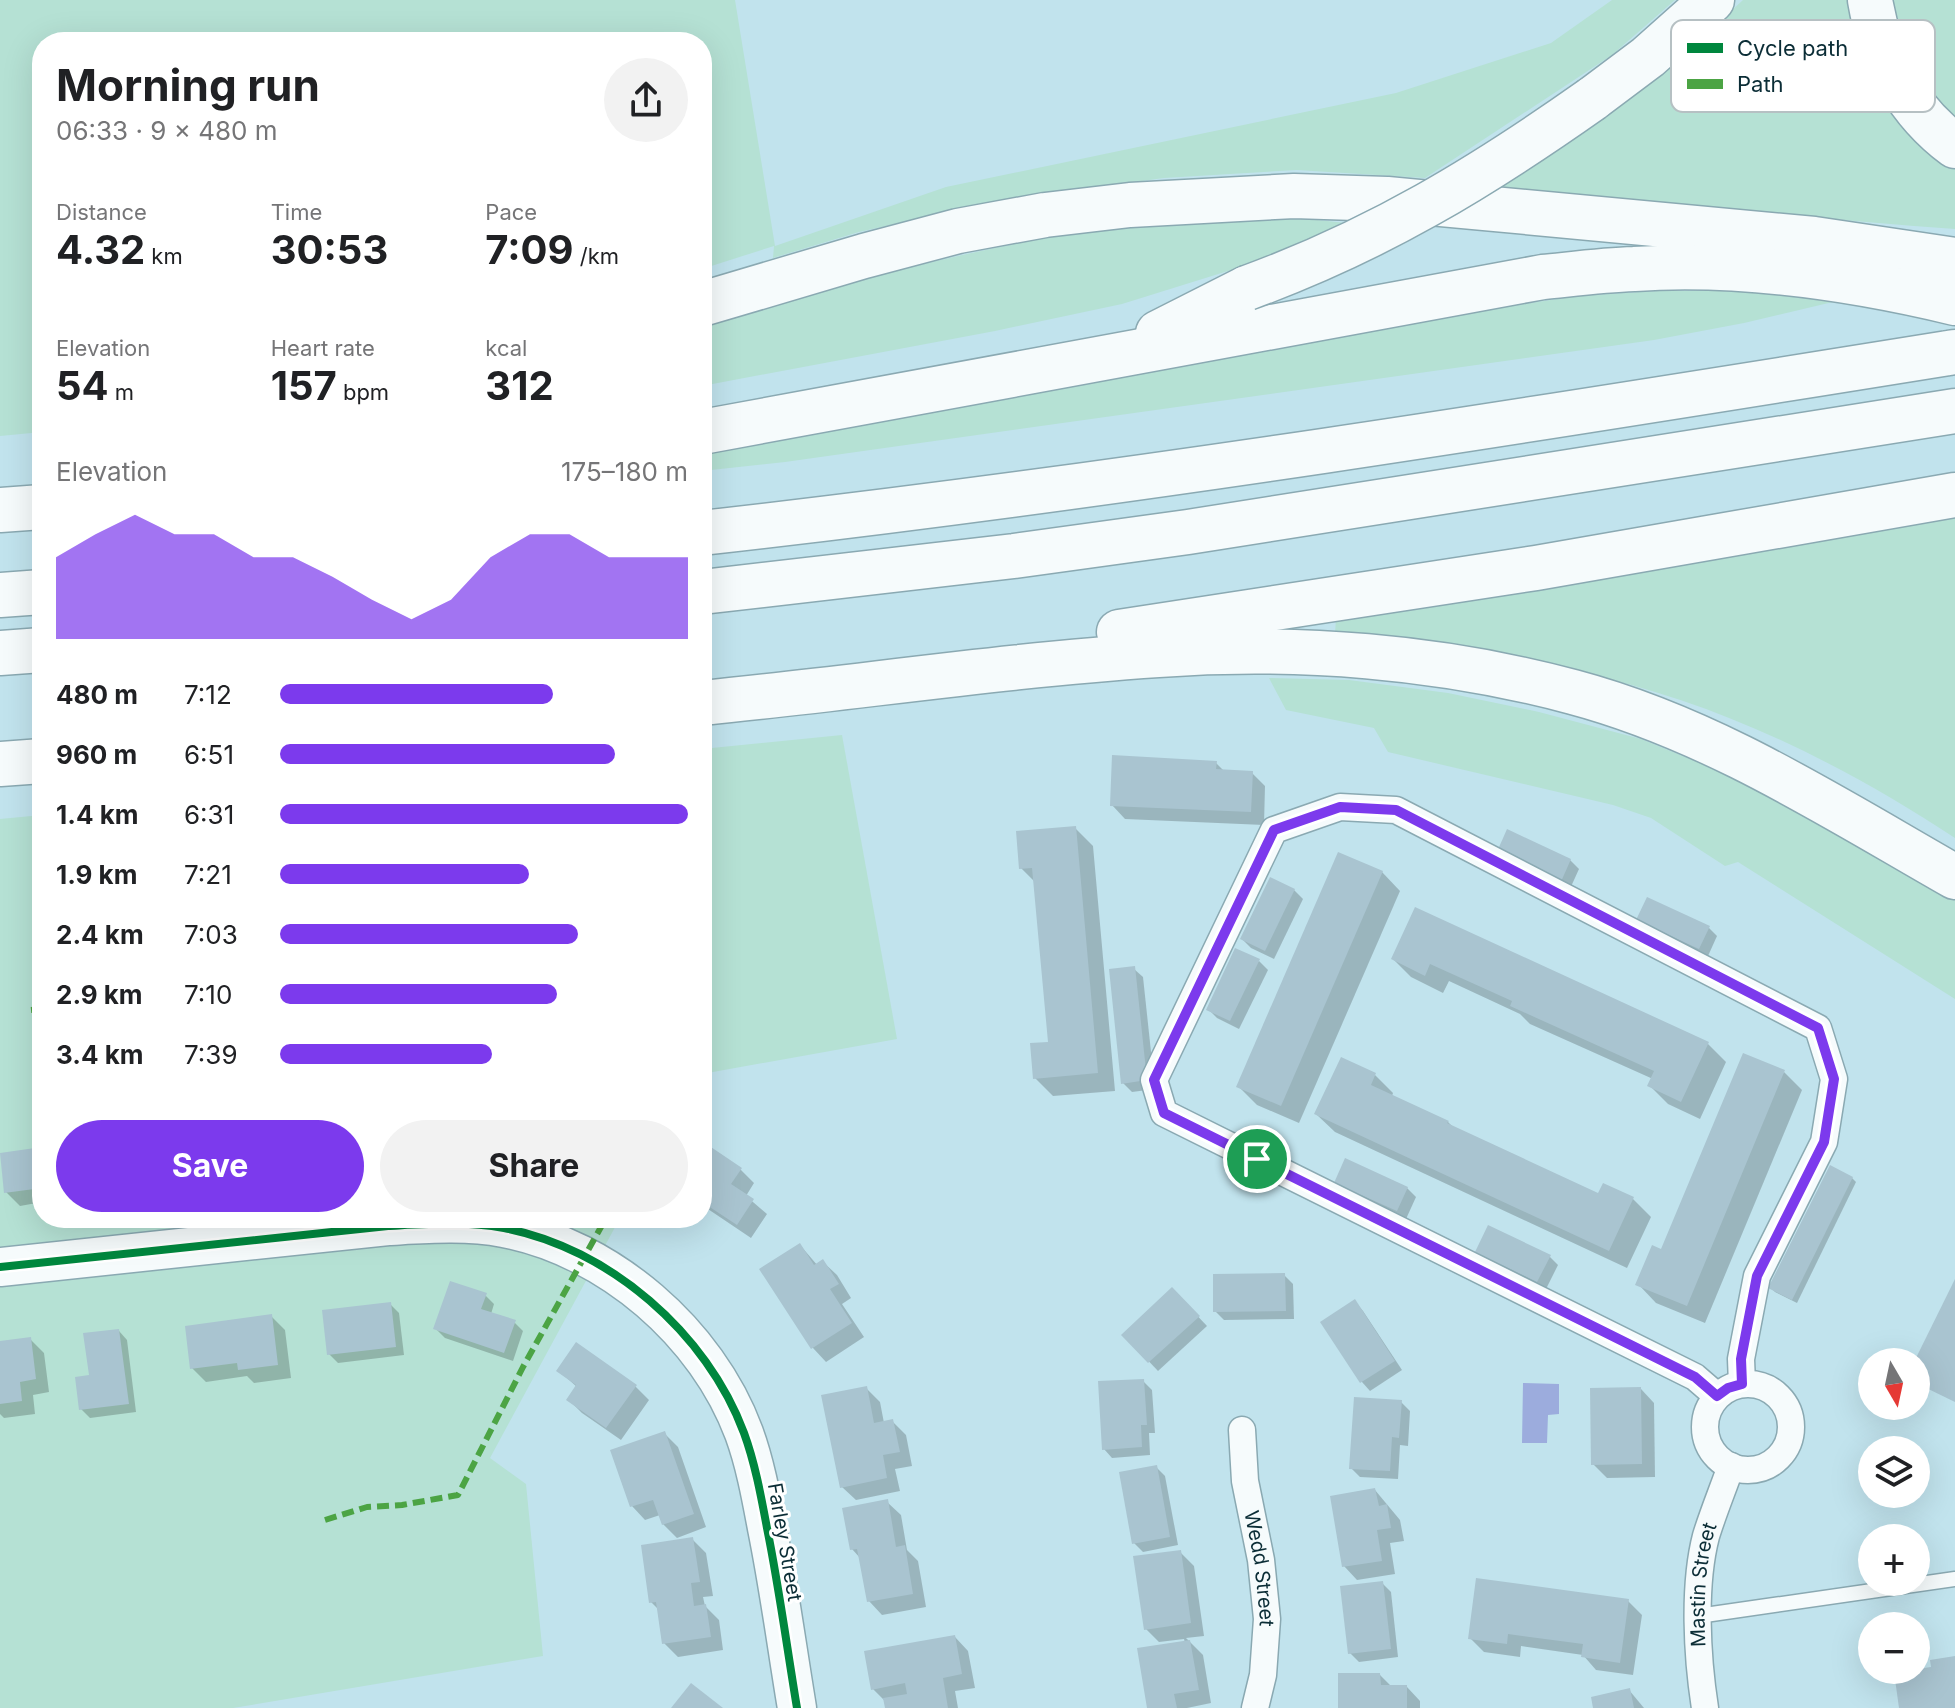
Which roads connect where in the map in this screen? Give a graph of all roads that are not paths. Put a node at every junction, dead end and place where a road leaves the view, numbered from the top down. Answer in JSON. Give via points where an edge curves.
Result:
{"nodes":[{"id":1,"x":1712,"y":0,"type":"edge"},
{"id":2,"x":1870,"y":0,"type":"edge"},
{"id":3,"x":1690,"y":20,"type":"edge"},
{"id":4,"x":1874,"y":20,"type":"edge"},
{"id":5,"x":1671,"y":37,"type":"edge"},
{"id":6,"x":1919,"y":112,"type":"edge"},
{"id":7,"x":1955,"y":146,"type":"edge"},
{"id":8,"x":1955,"y":260,"type":"edge"},
{"id":9,"x":712,"y":301,"type":"edge"},
{"id":10,"x":1955,"y":303,"type":"edge"},
{"id":11,"x":1955,"y":352,"type":"edge"},
{"id":12,"x":1113,"y":356,"type":"junction"},
{"id":13,"x":1955,"y":411,"type":"edge"},
{"id":14,"x":712,"y":430,"type":"edge"},
{"id":15,"x":1955,"y":495,"type":"edge"},
{"id":16,"x":32,"y":508,"type":"edge"},
{"id":17,"x":0,"y":510,"type":"edge"},
{"id":18,"x":712,"y":532,"type":"edge"},
{"id":19,"x":712,"y":591,"type":"edge"},
{"id":20,"x":32,"y":593,"type":"edge"},
{"id":21,"x":0,"y":595,"type":"edge"},
{"id":22,"x":32,"y":651,"type":"edge"},
{"id":23,"x":0,"y":653,"type":"edge"},
{"id":24,"x":947,"y":677,"type":"junction"},
{"id":25,"x":712,"y":702,"type":"edge"},
{"id":26,"x":32,"y":762,"type":"edge"},
{"id":27,"x":0,"y":764,"type":"edge"},
{"id":28,"x":1955,"y":877,"type":"edge"},
{"id":29,"x":369,"y":1228,"type":"edge"},
{"id":30,"x":503,"y":1228,"type":"edge"},
{"id":31,"x":0,"y":1267,"type":"edge"},
{"id":32,"x":1742,"y":1384,"type":"junction"},
{"id":33,"x":1717,"y":1396,"type":"junction"},
{"id":34,"x":1242,"y":1430,"type":"dead end"},
{"id":35,"x":1731,"y":1466,"type":"junction"},
{"id":36,"x":1955,"y":1579,"type":"edge"},
{"id":37,"x":1698,"y":1616,"type":"junction"},
{"id":38,"x":797,"y":1708,"type":"edge"},
{"id":39,"x":1255,"y":1708,"type":"edge"},
{"id":40,"x":1705,"y":1708,"type":"edge"}],
"edges":[{"from":1,"to":3,"type":"highway","bridge":true},
{"from":2,"to":4,"type":"highway"},
{"from":5,"to":12,"type":"highway","bridge":true,"via":[[1592,99],[1451,193],[1367,238],[1247,288]]},
{"from":6,"to":7,"type":"highway"},
{"from":8,"to":9,"type":"highway","via":[[1814,239],[1387,199],[1294,196],[1045,215],[945,235]]},
{"from":10,"to":12,"type":"highway","via":[[1803,275],[1636,268],[1543,277]]},
{"from":11,"to":18,"type":"highway","via":[[1213,469]]},
{"from":12,"to":14,"type":"highway"},
{"from":13,"to":19,"type":"highway","via":[[1188,532]]},
{"from":15,"to":24,"type":"highway","via":[[1506,573],[1048,642]]},
{"from":16,"to":17,"type":"highway"},
{"from":20,"to":21,"type":"highway"},
{"from":22,"to":23,"type":"highway"},
{"from":24,"to":25,"type":"highway"},
{"from":24,"to":28,"type":"highway","via":[[1158,655],[1254,652],[1399,659],[1485,672],[1576,693],[1690,734],[1766,768]]},
{"from":26,"to":27,"type":"highway"},
{"from":29,"to":31,"type":"street","name":"Farley Street"},
{"from":30,"to":38,"type":"street","name":"Farley Street","via":[[585,1257],[628,1284],[667,1317],[705,1361],[735,1410],[759,1485]]},
{"from":32,"to":33,"type":"street"},
{"from":32,"to":33,"type":"street","via":[[1741,1359],[1757,1276],[1824,1142],[1834,1079],[1818,1028],[1396,810],[1340,807],[1274,830],[1154,1080],[1164,1113],[1695,1377]]},
{"from":32,"to":35,"type":"street","via":[[1757,1384],[1782,1400],[1791,1427],[1782,1453],[1771,1462],[1745,1470]]},
{"from":33,"to":35,"type":"street","via":[[1709,1408],[1705,1435],[1719,1459]]},
{"from":34,"to":39,"type":"street","name":"Wedd Street","via":[[1267,1619]]},
{"from":35,"to":37,"type":"street","name":"Mastin Street","via":[[1706,1538]]},
{"from":36,"to":37,"type":"lane"},
{"from":37,"to":40,"type":"street","name":"Mastin Street"}]}
